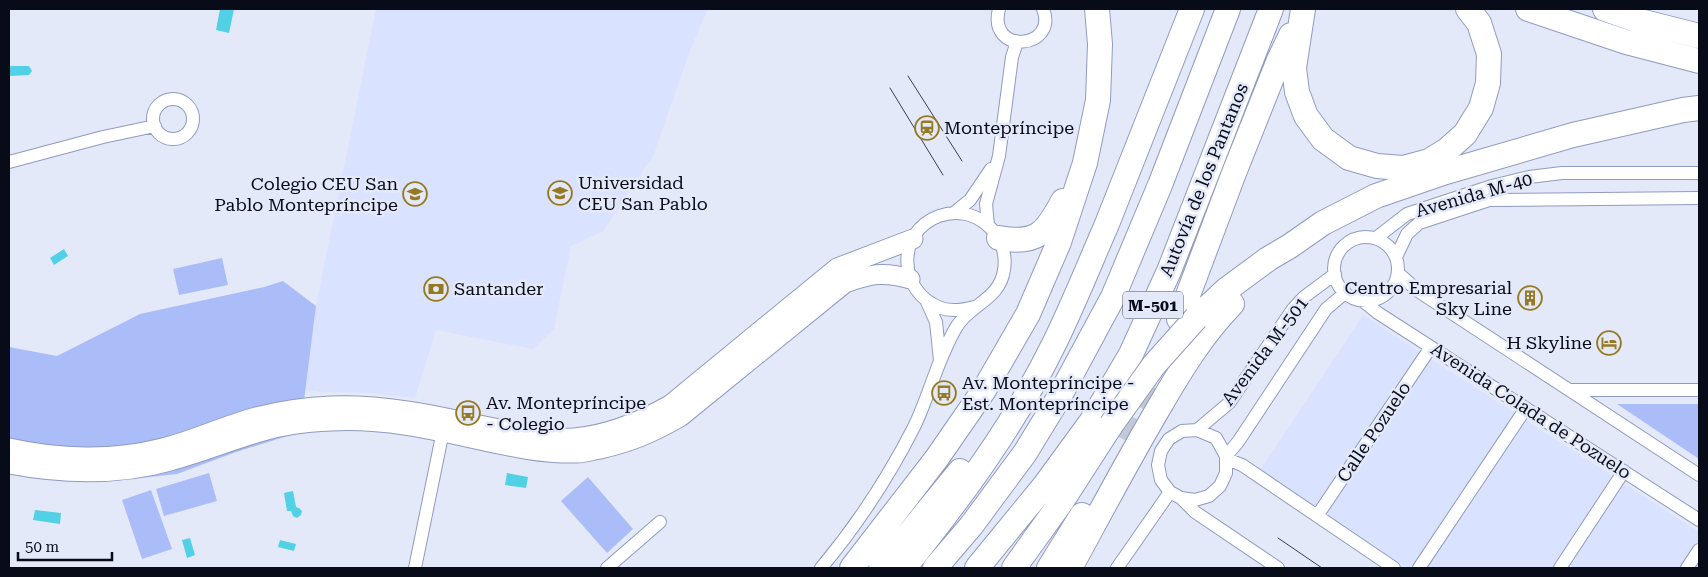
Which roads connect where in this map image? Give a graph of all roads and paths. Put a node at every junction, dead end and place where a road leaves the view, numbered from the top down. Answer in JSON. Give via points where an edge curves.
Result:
{"nodes":[{"id":1,"x":999,"y":9,"type":"edge"},
{"id":2,"x":1043,"y":9,"type":"edge"},
{"id":3,"x":1097,"y":9,"type":"edge"},
{"id":4,"x":1193,"y":9,"type":"edge"},
{"id":5,"x":1228,"y":9,"type":"edge"},
{"id":6,"x":1271,"y":9,"type":"edge"},
{"id":7,"x":1303,"y":9,"type":"edge"},
{"id":8,"x":1468,"y":9,"type":"edge"},
{"id":9,"x":1528,"y":9,"type":"edge"},
{"id":10,"x":1605,"y":9,"type":"edge"},
{"id":11,"x":1699,"y":36,"type":"edge"},
{"id":12,"x":1017,"y":42,"type":"junction"},
{"id":13,"x":1699,"y":61,"type":"edge"},
{"id":14,"x":1699,"y":108,"type":"edge"},
{"id":15,"x":155,"y":126,"type":"dead end"},
{"id":16,"x":998,"y":156,"type":"junction"},
{"id":17,"x":9,"y":162,"type":"edge"},
{"id":18,"x":1085,"y":163,"type":"junction"},
{"id":19,"x":1699,"y":173,"type":"edge"},
{"id":20,"x":1160,"y":185,"type":"junction"},
{"id":21,"x":1699,"y":198,"type":"edge"},
{"id":22,"x":954,"y":213,"type":"junction"},
{"id":23,"x":994,"y":232,"type":"junction"},
{"id":24,"x":1376,"y":238,"type":"junction"},
{"id":25,"x":912,"y":239,"type":"junction"},
{"id":26,"x":1290,"y":246,"type":"junction"},
{"id":27,"x":1396,"y":257,"type":"junction"},
{"id":28,"x":1398,"y":272,"type":"junction"},
{"id":29,"x":1335,"y":274,"type":"junction"},
{"id":30,"x":910,"y":279,"type":"junction"},
{"id":31,"x":1345,"y":293,"type":"junction"},
{"id":32,"x":1363,"y":301,"type":"junction"},
{"id":33,"x":927,"y":302,"type":"junction"},
{"id":34,"x":974,"y":308,"type":"junction"},
{"id":35,"x":1188,"y":318,"type":"junction"},
{"id":36,"x":1432,"y":347,"type":"junction"},
{"id":37,"x":940,"y":364,"type":"junction"},
{"id":38,"x":1570,"y":390,"type":"junction"},
{"id":39,"x":1699,"y":390,"type":"edge"},
{"id":40,"x":1026,"y":397,"type":"junction"},
{"id":41,"x":1526,"y":408,"type":"junction"},
{"id":42,"x":444,"y":425,"type":"junction"},
{"id":43,"x":1197,"y":430,"type":"junction"},
{"id":44,"x":1118,"y":433,"type":"junction"},
{"id":45,"x":9,"y":448,"type":"edge"},
{"id":46,"x":1227,"y":457,"type":"junction"},
{"id":47,"x":9,"y":464,"type":"edge"},
{"id":48,"x":1624,"y":471,"type":"junction"},
{"id":49,"x":1699,"y":475,"type":"edge"},
{"id":50,"x":1176,"y":495,"type":"junction"},
{"id":51,"x":1317,"y":516,"type":"junction"},
{"id":52,"x":1699,"y":520,"type":"edge"},
{"id":53,"x":660,"y":522,"type":"dead end"},
{"id":54,"x":1068,"y":539,"type":"junction"},
{"id":55,"x":1699,"y":550,"type":"edge"},
{"id":56,"x":415,"y":568,"type":"edge"},
{"id":57,"x":607,"y":568,"type":"edge"},
{"id":58,"x":821,"y":568,"type":"edge"},
{"id":59,"x":852,"y":568,"type":"edge"},
{"id":60,"x":881,"y":568,"type":"edge"},
{"id":61,"x":904,"y":568,"type":"edge"},
{"id":62,"x":935,"y":568,"type":"edge"},
{"id":63,"x":977,"y":568,"type":"edge"},
{"id":64,"x":1014,"y":568,"type":"edge"},
{"id":65,"x":1044,"y":568,"type":"edge"},
{"id":66,"x":1049,"y":568,"type":"edge"},
{"id":67,"x":1070,"y":568,"type":"edge"},
{"id":68,"x":1117,"y":568,"type":"edge"},
{"id":69,"x":1278,"y":568,"type":"edge"},
{"id":70,"x":1394,"y":568,"type":"edge"},
{"id":71,"x":1419,"y":568,"type":"edge"},
{"id":72,"x":1560,"y":568,"type":"edge"},
{"id":73,"x":1687,"y":568,"type":"edge"}],
"edges":[{"from":1,"to":12,"type":"street","via":[[999,28],[1006,37]]},
{"from":2,"to":12,"type":"street","via":[[1045,23],[1040,34],[1029,41]]},
{"from":3,"to":18,"type":"highway","via":[[1100,44],[1098,100]]},
{"from":4,"to":20,"type":"highway","via":[[1195,18],[1182,97],[1166,145]]},
{"from":4,"to":40,"type":"highway","via":[[1083,282]]},
{"from":5,"to":20,"type":"highway","number":"M-501"},
{"from":6,"to":63,"type":"highway","name":"Autovía de los Pantanos","number":"M-501","via":[[1169,271],[1131,354],[1091,422],[1046,485]]},
{"from":7,"to":8,"type":"highway","via":[[1294,68],[1297,92],[1306,116],[1323,139],[1349,158],[1377,166],[1404,168],[1429,161],[1447,150],[1465,134],[1481,108],[1488,83],[1489,54],[1479,23]]},
{"from":7,"to":35,"type":"highway","via":[[1275,69]]},
{"from":9,"to":13,"type":"highway","via":[[1626,42]]},
{"from":10,"to":11,"type":"highway"},
{"from":12,"to":16,"type":"street"},
{"from":14,"to":26,"type":"highway","via":[[1573,135],[1446,172],[1376,196],[1323,223]]},
{"from":15,"to":17,"type":"street"},
{"from":16,"to":22,"type":"street","via":[[970,200]]},
{"from":16,"to":23,"type":"street","via":[[986,204]]},
{"from":18,"to":23,"type":"highway","via":[[1051,224],[1035,238],[1016,241]]},
{"from":18,"to":59,"type":"highway","via":[[1058,242],[1028,314],[984,390],[937,458]]},
{"from":19,"to":24,"type":"street","name":"Avenida M-40","via":[[1562,173],[1529,177],[1406,214]]},
{"from":20,"to":62,"type":"highway","number":"M-501","via":[[1113,297],[1058,399],[1025,453]]},
{"from":21,"to":27,"type":"street","name":"Avenida M-40","via":[[1489,200],[1419,223],[1407,234]]},
{"from":22,"to":23,"type":"street","via":[[978,218]]},
{"from":22,"to":25,"type":"street","via":[[938,216],[925,224]]},
{"from":23,"to":34,"type":"street","via":[[1004,254],[1004,270],[999,286]]},
{"from":24,"to":27,"type":"street","via":[[1388,245]]},
{"from":24,"to":29,"type":"street","via":[[1360,237],[1345,244],[1336,258]]},
{"from":25,"to":30,"type":"street","via":[[907,266]]},
{"from":25,"to":42,"type":"street","via":[[837,268],[670,405],[622,428],[575,438]]},
{"from":26,"to":35,"type":"highway","via":[[1268,258]]},
{"from":26,"to":67,"type":"highway","via":[[1216,320],[1193,351]]},
{"from":27,"to":28,"type":"street"},
{"from":28,"to":32,"type":"street","via":[[1392,288],[1379,298]]},
{"from":28,"to":38,"type":"street","via":[[1418,291]]},
{"from":29,"to":31,"type":"street"},
{"from":29,"to":43,"type":"street","name":"Avenida M-501","via":[[1293,309],[1229,403]]},
{"from":30,"to":33,"type":"street"},
{"from":30,"to":42,"type":"street","via":[[878,273],[845,283],[680,417],[626,443],[579,453],[545,452],[508,446]]},
{"from":31,"to":32,"type":"street"},
{"from":31,"to":46,"type":"street","name":"Avenida M-501","via":[[1326,309]]},
{"from":32,"to":36,"type":"street","name":"Avenida Colada de Pozuelo"},
{"from":33,"to":34,"type":"street","via":[[942,309]]},
{"from":33,"to":37,"type":"street","via":[[936,322]]},
{"from":34,"to":37,"type":"street","via":[[958,325]]},
{"from":35,"to":44,"type":"highway","bridge":true,"via":[[1154,365]]},
{"from":36,"to":41,"type":"street","name":"Avenida Colada de Pozuelo"},
{"from":36,"to":51,"type":"street","name":"Calle Pozuelo"},
{"from":37,"to":58,"type":"street","via":[[897,460],[873,500]]},
{"from":38,"to":39,"type":"street"},
{"from":38,"to":49,"type":"street"},
{"from":40,"to":60,"type":"highway","via":[[1004,417]]},
{"from":40,"to":61,"type":"highway","via":[[946,516]]},
{"from":41,"to":48,"type":"street","name":"Avenida Colada de Pozuelo"},
{"from":41,"to":71,"type":"street"},
{"from":42,"to":45,"type":"street","via":[[399,409],[330,406],[256,418],[162,448],[126,455],[90,458]]},
{"from":42,"to":47,"type":"street","via":[[366,420],[288,426],[261,431],[169,462],[126,470],[50,471]]},
{"from":42,"to":56,"type":"street"},
{"from":43,"to":46,"type":"street","via":[[1216,438]]},
{"from":43,"to":50,"type":"street","via":[[1182,431],[1169,439],[1161,451],[1158,465],[1161,480]]},
{"from":44,"to":54,"type":"highway"},
{"from":44,"to":64,"type":"highway","via":[[1062,501]]},
{"from":46,"to":50,"type":"street","via":[[1226,473],[1220,486],[1209,496],[1195,500]]},
{"from":46,"to":51,"type":"street"},
{"from":48,"to":52,"type":"street","name":"Avenida Colada de Pozuelo"},
{"from":48,"to":72,"type":"street"},
{"from":50,"to":68,"type":"street"},
{"from":50,"to":69,"type":"street","via":[[1195,512]]},
{"from":51,"to":70,"type":"street"},
{"from":53,"to":57,"type":"street"},
{"from":54,"to":65,"type":"highway"},
{"from":54,"to":66,"type":"highway"},
{"from":55,"to":73,"type":"street"}]}
